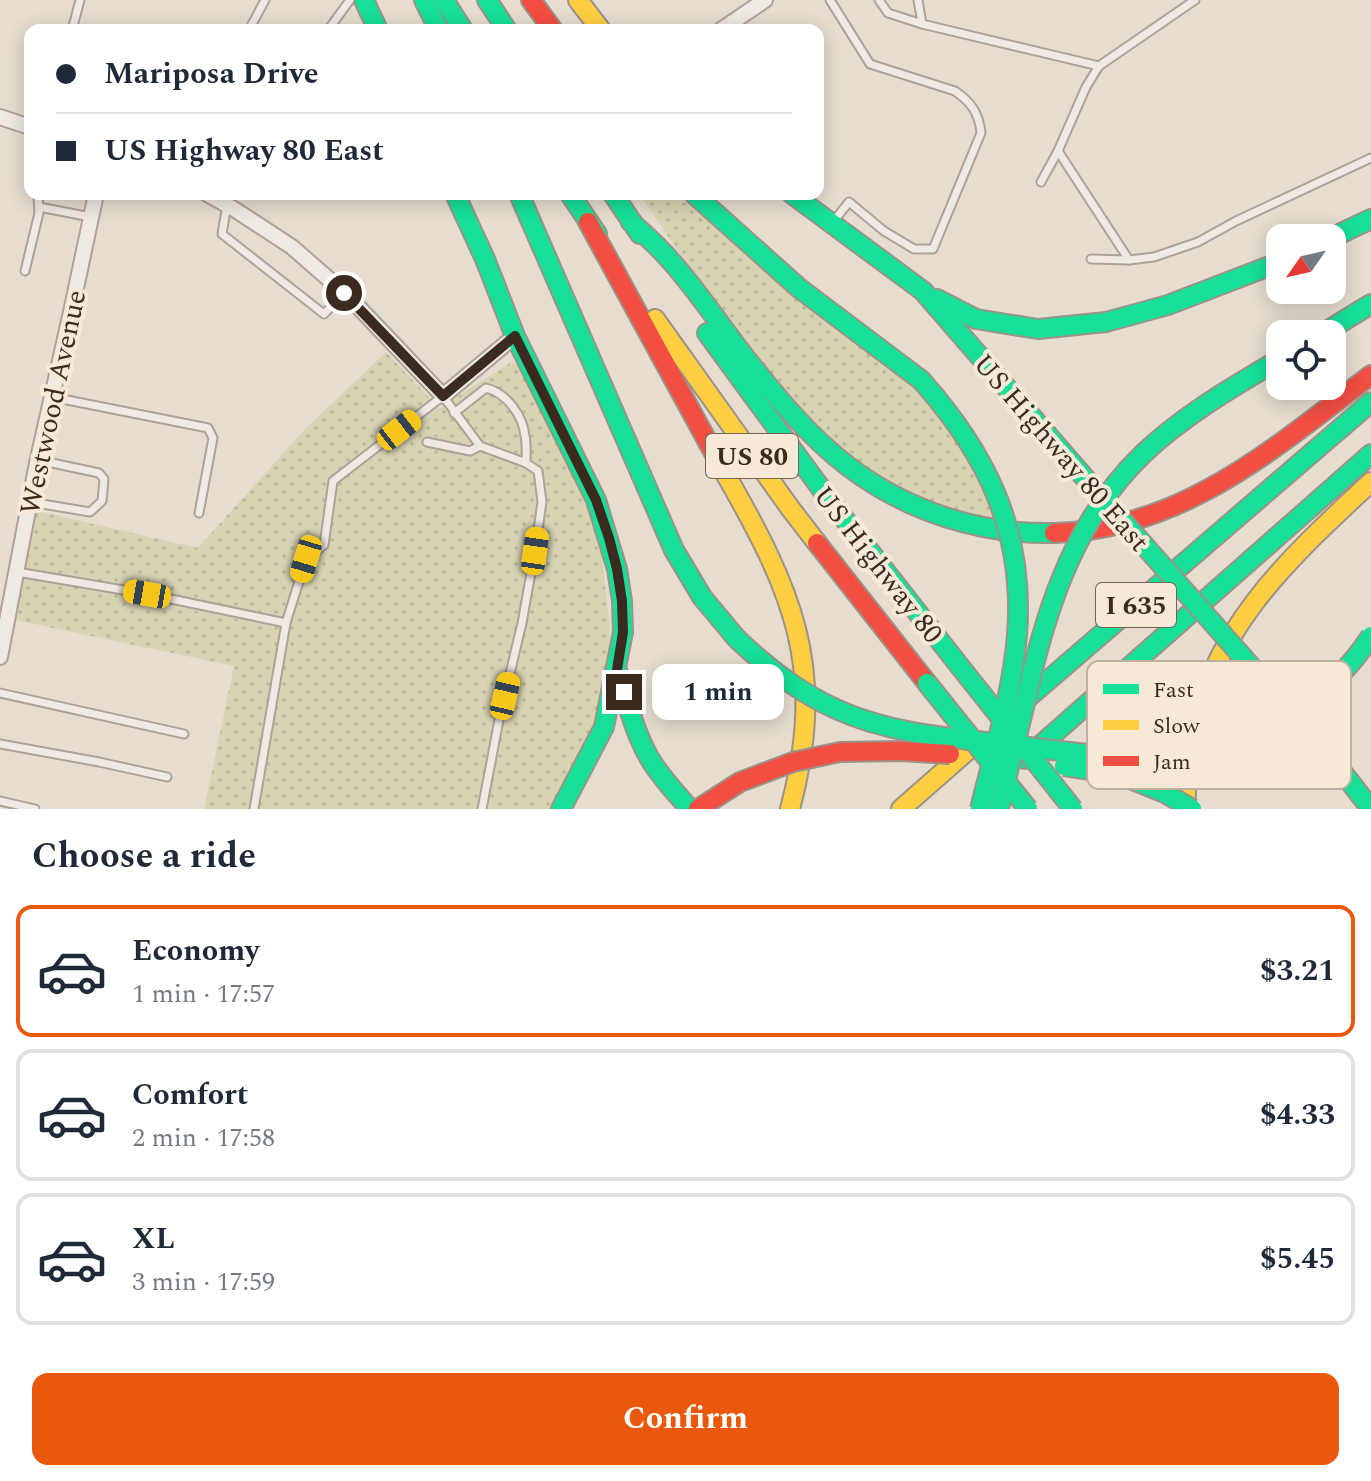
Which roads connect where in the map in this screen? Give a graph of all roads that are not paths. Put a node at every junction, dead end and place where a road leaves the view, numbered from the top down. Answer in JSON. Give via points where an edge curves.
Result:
{"nodes":[{"id":1,"x":80,"y":0,"type":"edge"},
{"id":2,"x":265,"y":0,"type":"edge"},
{"id":3,"x":350,"y":0,"type":"edge"},
{"id":4,"x":364,"y":0,"type":"edge"},
{"id":5,"x":424,"y":0,"type":"edge"},
{"id":6,"x":444,"y":0,"type":"edge"},
{"id":7,"x":487,"y":0,"type":"edge"},
{"id":8,"x":531,"y":0,"type":"edge"},
{"id":9,"x":551,"y":0,"type":"edge"},
{"id":10,"x":578,"y":0,"type":"edge"},
{"id":11,"x":765,"y":0,"type":"edge"},
{"id":12,"x":830,"y":0,"type":"edge"},
{"id":13,"x":879,"y":0,"type":"edge"},
{"id":14,"x":918,"y":0,"type":"edge"},
{"id":15,"x":1195,"y":0,"type":"edge"},
{"id":16,"x":74,"y":24,"type":"edge"},
{"id":17,"x":252,"y":24,"type":"edge"},
{"id":18,"x":332,"y":24,"type":"edge"},
{"id":19,"x":375,"y":24,"type":"edge"},
{"id":20,"x":436,"y":24,"type":"edge"},
{"id":21,"x":459,"y":24,"type":"edge"},
{"id":22,"x":503,"y":24,"type":"edge"},
{"id":23,"x":549,"y":24,"type":"edge"},
{"id":24,"x":567,"y":24,"type":"edge"},
{"id":25,"x":596,"y":24,"type":"edge"},
{"id":26,"x":730,"y":24,"type":"edge"},
{"id":27,"x":922,"y":24,"type":"junction"},
{"id":28,"x":1099,"y":66,"type":"junction"},
{"id":29,"x":0,"y":117,"type":"edge"},
{"id":30,"x":24,"y":125,"type":"edge"},
{"id":31,"x":1058,"y":151,"type":"junction"},
{"id":32,"x":1371,"y":158,"type":"edge"},
{"id":33,"x":1041,"y":182,"type":"dead end"},
{"id":34,"x":38,"y":200,"type":"edge"},
{"id":35,"x":95,"y":200,"type":"edge"},
{"id":36,"x":218,"y":200,"type":"edge"},
{"id":37,"x":458,"y":200,"type":"edge"},
{"id":38,"x":522,"y":200,"type":"edge"},
{"id":39,"x":574,"y":200,"type":"edge"},
{"id":40,"x":617,"y":200,"type":"edge"},
{"id":41,"x":702,"y":200,"type":"edge"},
{"id":42,"x":800,"y":200,"type":"edge"},
{"id":43,"x":227,"y":205,"type":"junction"},
{"id":44,"x":39,"y":207,"type":"junction"},
{"id":45,"x":91,"y":217,"type":"junction"},
{"id":46,"x":1371,"y":219,"type":"edge"},
{"id":47,"x":588,"y":222,"type":"junction"},
{"id":48,"x":631,"y":222,"type":"junction"},
{"id":49,"x":832,"y":223,"type":"junction"},
{"id":50,"x":1346,"y":231,"type":"edge"},
{"id":51,"x":1091,"y":259,"type":"dead end"},
{"id":52,"x":1129,"y":260,"type":"junction"},
{"id":53,"x":1266,"y":267,"type":"edge"},
{"id":54,"x":25,"y":271,"type":"dead end"},
{"id":55,"x":923,"y":291,"type":"junction"},
{"id":56,"x":344,"y":293,"type":"junction"},
{"id":57,"x":1371,"y":304,"type":"edge"},
{"id":58,"x":1345,"y":320,"type":"edge"},
{"id":59,"x":515,"y":336,"type":"junction"},
{"id":60,"x":1266,"y":368,"type":"edge"},
{"id":61,"x":1371,"y":375,"type":"edge"},
{"id":62,"x":443,"y":396,"type":"junction"},
{"id":63,"x":52,"y":397,"type":"junction"},
{"id":64,"x":1371,"y":402,"type":"edge"},
{"id":65,"x":454,"y":413,"type":"junction"},
{"id":66,"x":427,"y":442,"type":"dead end"},
{"id":67,"x":480,"y":446,"type":"junction"},
{"id":68,"x":1371,"y":454,"type":"edge"},
{"id":69,"x":38,"y":460,"type":"junction"},
{"id":70,"x":526,"y":463,"type":"junction"},
{"id":71,"x":1371,"y":482,"type":"edge"},
{"id":72,"x":30,"y":502,"type":"junction"},
{"id":73,"x":199,"y":513,"type":"dead end"},
{"id":74,"x":17,"y":571,"type":"junction"},
{"id":75,"x":286,"y":623,"type":"junction"},
{"id":76,"x":1371,"y":636,"type":"edge"},
{"id":77,"x":0,"y":657,"type":"edge"},
{"id":78,"x":1136,"y":661,"type":"edge"},
{"id":79,"x":1218,"y":661,"type":"edge"},
{"id":80,"x":1246,"y":661,"type":"edge"},
{"id":81,"x":1351,"y":663,"type":"edge"},
{"id":82,"x":617,"y":670,"type":"junction"},
{"id":83,"x":0,"y":693,"type":"edge"},
{"id":84,"x":1087,"y":704,"type":"edge"},
{"id":85,"x":184,"y":734,"type":"dead end"},
{"id":86,"x":0,"y":744,"type":"edge"},
{"id":87,"x":1087,"y":752,"type":"edge"},
{"id":88,"x":1087,"y":770,"type":"edge"},
{"id":89,"x":167,"y":777,"type":"dead end"},
{"id":90,"x":1351,"y":780,"type":"edge"},
{"id":91,"x":1155,"y":789,"type":"edge"},
{"id":92,"x":1187,"y":789,"type":"edge"},
{"id":93,"x":1369,"y":800,"type":"edge"},
{"id":94,"x":0,"y":801,"type":"edge"},
{"id":95,"x":35,"y":809,"type":"edge"},
{"id":96,"x":254,"y":809,"type":"edge"},
{"id":97,"x":482,"y":809,"type":"edge"},
{"id":98,"x":561,"y":809,"type":"edge"},
{"id":99,"x":690,"y":809,"type":"edge"},
{"id":100,"x":698,"y":809,"type":"edge"},
{"id":101,"x":790,"y":809,"type":"edge"},
{"id":102,"x":901,"y":809,"type":"edge"},
{"id":103,"x":968,"y":809,"type":"edge"},
{"id":104,"x":980,"y":809,"type":"edge"},
{"id":105,"x":999,"y":809,"type":"edge"},
{"id":106,"x":1028,"y":809,"type":"edge"},
{"id":107,"x":1073,"y":809,"type":"edge"},
{"id":108,"x":1186,"y":809,"type":"edge"},
{"id":109,"x":1192,"y":809,"type":"edge"}],
"edges":[{"from":1,"to":16,"type":"lane"},
{"from":2,"to":17,"type":"lane"},
{"from":3,"to":18,"type":"lane"},
{"from":4,"to":19,"type":"main road"},
{"from":5,"to":20,"type":"main road"},
{"from":6,"to":21,"type":"main road"},
{"from":7,"to":22,"type":"main road"},
{"from":8,"to":23,"type":"main road"},
{"from":9,"to":24,"type":"main road"},
{"from":10,"to":25,"type":"main road"},
{"from":11,"to":26,"type":"street"},
{"from":12,"to":49,"type":"lane","via":[[870,64],[955,91],[976,111],[981,133],[933,249],[914,249],[849,202]]},
{"from":13,"to":27,"type":"lane","via":[[888,13]]},
{"from":14,"to":27,"type":"lane"},
{"from":15,"to":28,"type":"lane"},
{"from":27,"to":28,"type":"lane"},
{"from":28,"to":31,"type":"lane"},
{"from":29,"to":30,"type":"street"},
{"from":31,"to":33,"type":"lane"},
{"from":31,"to":52,"type":"lane"},
{"from":32,"to":52,"type":"lane","via":[[1198,242]]},
{"from":34,"to":44,"type":"lane"},
{"from":35,"to":45,"type":"street","name":"Westwood Avenue"},
{"from":36,"to":43,"type":"street"},
{"from":37,"to":59,"type":"main road"},
{"from":38,"to":87,"type":"main road","bridge":true,"via":[[674,550],[702,599],[737,639],[790,685],[836,710],[886,728]]},
{"from":39,"to":47,"type":"main road","name":"US Highway 80","number":"US 80"},
{"from":40,"to":48,"type":"main road","name":"US Highway 80","number":"US 80"},
{"from":41,"to":104,"type":"main road","bridge":true,"via":[[799,288],[921,380],[978,454],[999,500],[1014,557],[1018,603],[1014,660]]},
{"from":42,"to":49,"type":"main road","name":"US Highway 80 East"},
{"from":43,"to":56,"type":"street","via":[[292,247]]},
{"from":43,"to":56,"type":"lane","via":[[222,234],[324,314]]},
{"from":44,"to":45,"type":"lane"},
{"from":44,"to":54,"type":"lane"},
{"from":45,"to":63,"type":"street","name":"Westwood Avenue"},
{"from":46,"to":50,"type":"main road"},
{"from":47,"to":101,"type":"main road","via":[[763,543],[791,606],[805,665],[807,702]]},
{"from":47,"to":106,"type":"main road","name":"US Highway 80","number":"US 80","bridge":true,"via":[[790,508]]},
{"from":48,"to":61,"type":"main road","via":[[664,253],[825,448],[894,497],[976,527],[1059,534],[1141,521],[1225,480]]},
{"from":48,"to":107,"type":"main road","name":"US Highway 80","number":"US 80","bridge":true,"via":[[757,405]]},
{"from":49,"to":55,"type":"main road","name":"US Highway 80 East"},
{"from":51,"to":52,"type":"lane"},
{"from":53,"to":55,"type":"main road","via":[[1106,322],[1038,329],[976,319]]},
{"from":55,"to":80,"type":"main road","name":"US Highway 80 East","bridge":true},
{"from":56,"to":62,"type":"street"},
{"from":57,"to":58,"type":"main road"},
{"from":59,"to":62,"type":"street"},
{"from":59,"to":82,"type":"main road","via":[[596,500],[609,538],[622,601]]},
{"from":60,"to":105,"type":"main road","bridge":true,"via":[[1169,431],[1125,473],[1091,518],[1067,561],[1041,634]]},
{"from":62,"to":65,"type":"lane"},
{"from":62,"to":75,"type":"lane","via":[[333,481],[324,545],[306,559]]},
{"from":63,"to":69,"type":"street","name":"Westwood Avenue"},
{"from":63,"to":73,"type":"lane","via":[[208,428],[213,438]]},
{"from":64,"to":102,"type":"main road","number":"I 635"},
{"from":65,"to":67,"type":"lane"},
{"from":65,"to":70,"type":"lane","via":[[486,388],[494,390],[514,407],[525,433]]},
{"from":66,"to":67,"type":"lane","via":[[470,451]]},
{"from":67,"to":70,"type":"lane"},
{"from":68,"to":78,"type":"main road","number":"I 635"},
{"from":69,"to":72,"type":"street","name":"Westwood Avenue"},
{"from":69,"to":72,"type":"lane","via":[[99,473],[104,479],[102,501],[90,512]]},
{"from":70,"to":97,"type":"lane","via":[[538,471],[542,502]]},
{"from":71,"to":79,"type":"main road","via":[[1270,580],[1232,631]]},
{"from":72,"to":74,"type":"street","name":"Westwood Avenue"},
{"from":74,"to":75,"type":"lane"},
{"from":74,"to":77,"type":"street","name":"Westwood Avenue"},
{"from":75,"to":96,"type":"lane"},
{"from":76,"to":81,"type":"main road","bridge":true},
{"from":82,"to":98,"type":"main road","via":[[604,727]]},
{"from":82,"to":99,"type":"main road","via":[[649,758]]},
{"from":83,"to":85,"type":"lane"},
{"from":84,"to":103,"type":"main road","number":"I 635"},
{"from":86,"to":89,"type":"lane"},
{"from":88,"to":100,"type":"main road","bridge":true,"via":[[900,751],[840,752],[740,782]]},
{"from":90,"to":93,"type":"main road","name":"US Highway 80 East","bridge":true},
{"from":91,"to":109,"type":"main road","bridge":true},
{"from":92,"to":108,"type":"main road"},
{"from":94,"to":95,"type":"lane"}]}
